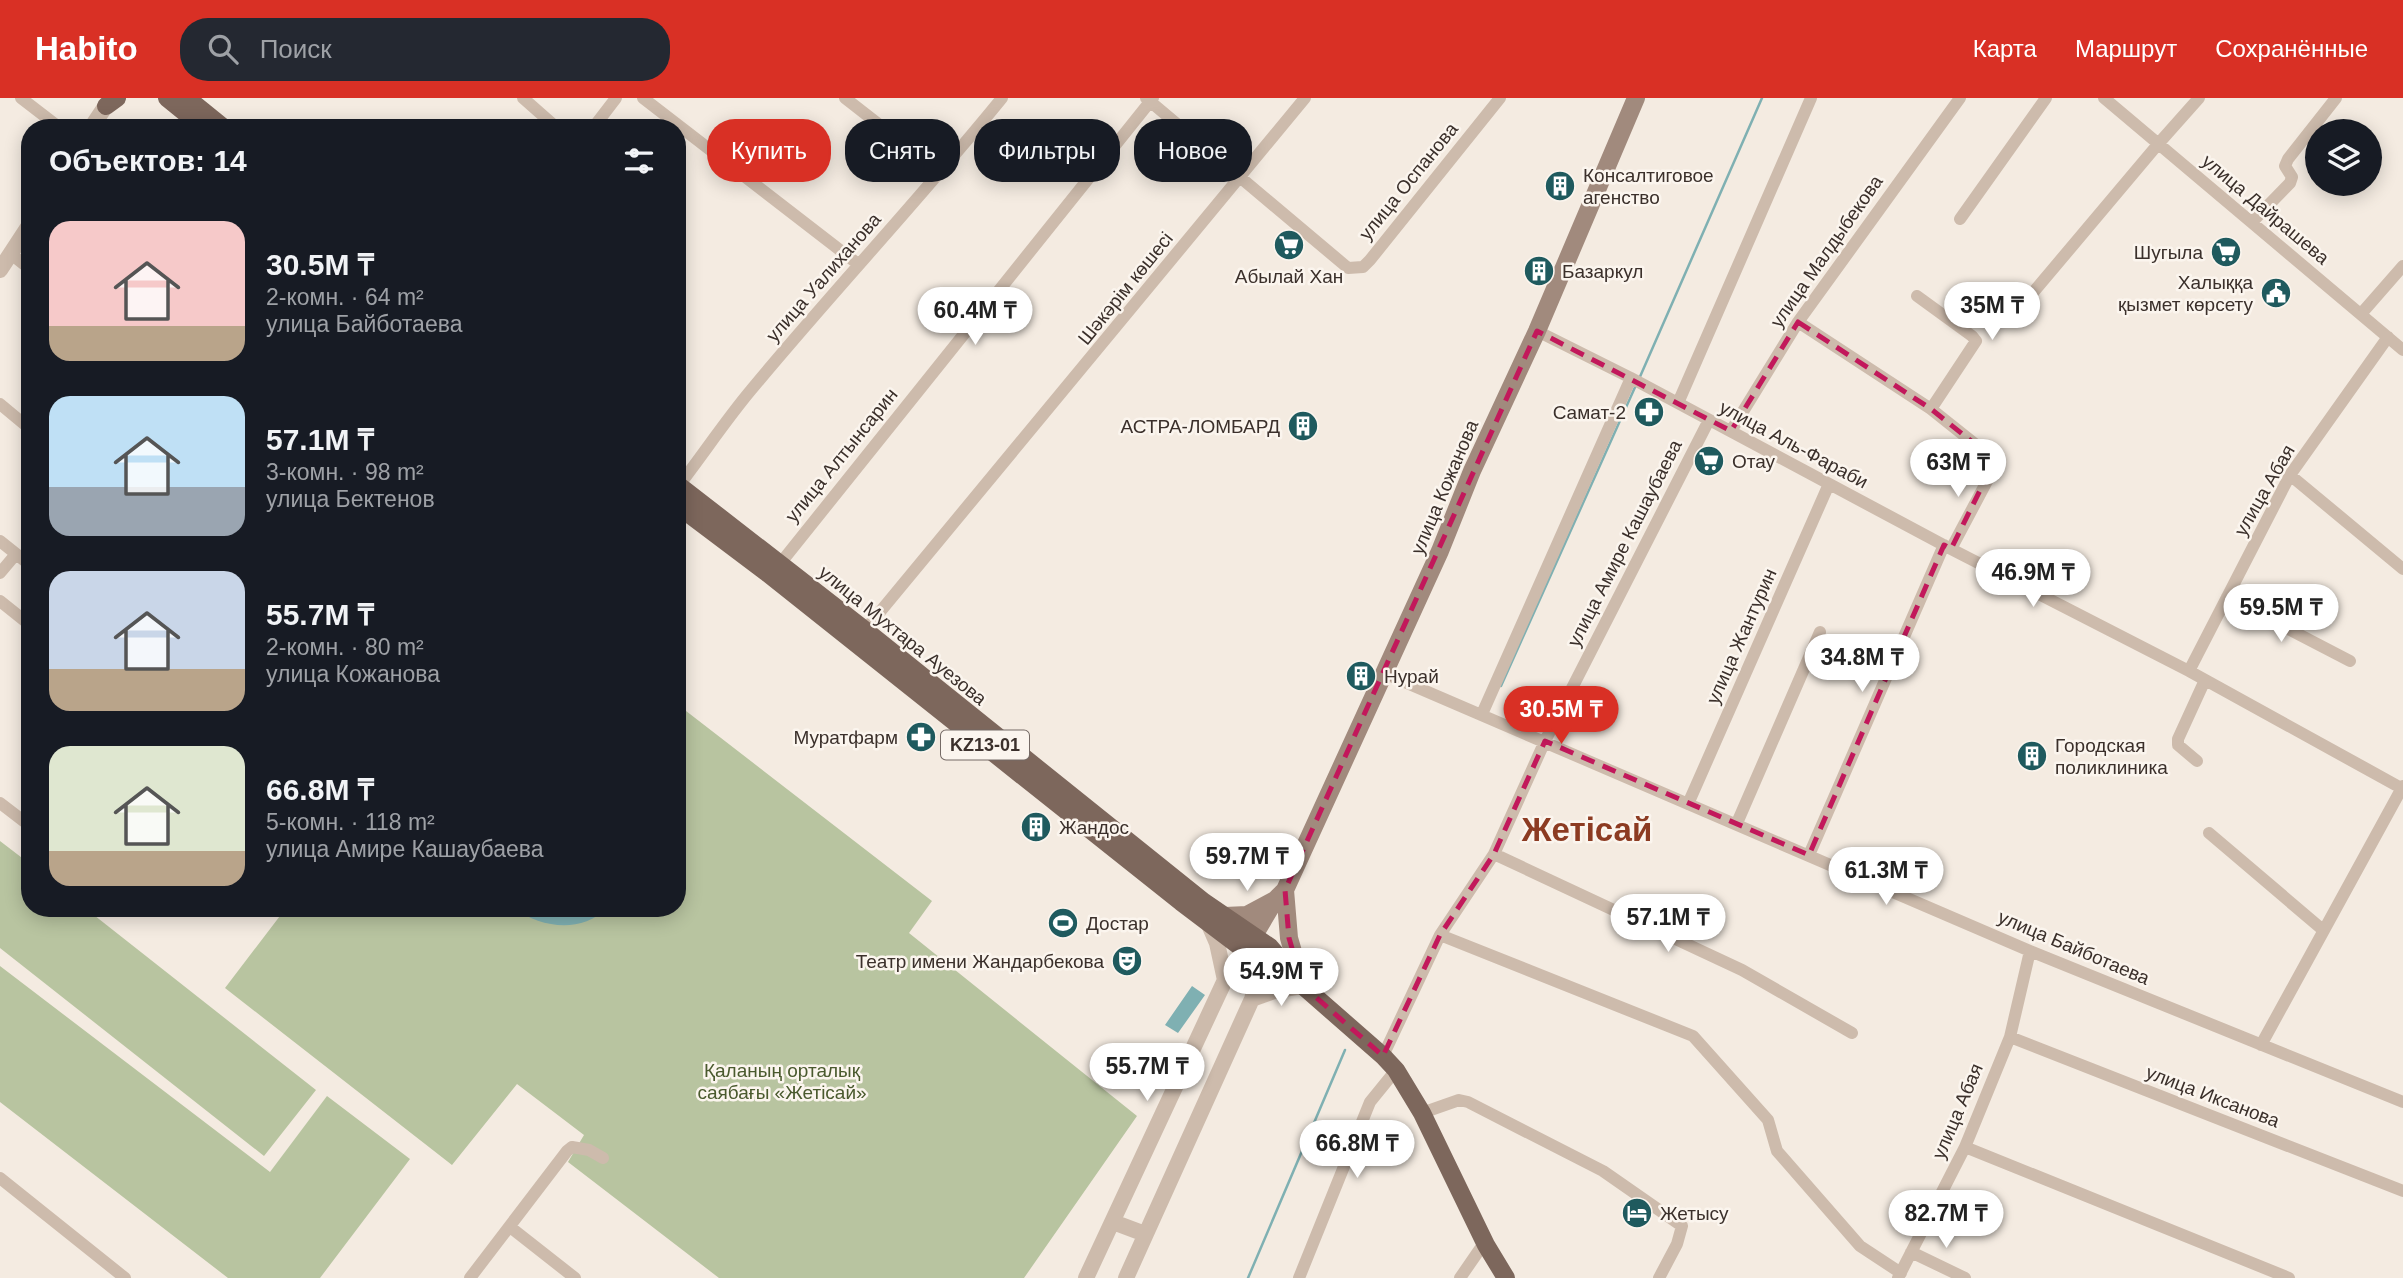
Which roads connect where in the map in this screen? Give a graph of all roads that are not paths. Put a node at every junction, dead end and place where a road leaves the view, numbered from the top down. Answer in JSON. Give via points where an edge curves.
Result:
{"nodes":[{"id":1,"x":21,"y":98,"type":"edge"},
{"id":2,"x":167,"y":98,"type":"edge"},
{"id":3,"x":187,"y":98,"type":"edge"},
{"id":4,"x":523,"y":98,"type":"edge"},
{"id":5,"x":616,"y":98,"type":"edge"},
{"id":6,"x":643,"y":98,"type":"edge"},
{"id":7,"x":845,"y":98,"type":"edge"},
{"id":8,"x":1002,"y":98,"type":"edge"},
{"id":9,"x":1305,"y":98,"type":"edge"},
{"id":10,"x":1500,"y":98,"type":"edge"},
{"id":11,"x":1636,"y":98,"type":"edge"},
{"id":12,"x":1811,"y":98,"type":"edge"},
{"id":13,"x":1960,"y":98,"type":"edge"},
{"id":14,"x":2046,"y":98,"type":"edge"},
{"id":15,"x":2104,"y":98,"type":"edge"},
{"id":16,"x":2199,"y":98,"type":"edge"},
{"id":17,"x":2336,"y":98,"type":"edge"},
{"id":18,"x":1150,"y":99,"type":"edge"},
{"id":19,"x":110,"y":100,"type":"edge"},
{"id":20,"x":49,"y":119,"type":"edge"},
{"id":21,"x":97,"y":119,"type":"edge"},
{"id":22,"x":193,"y":119,"type":"edge"},
{"id":23,"x":214,"y":119,"type":"edge"},
{"id":24,"x":547,"y":119,"type":"edge"},
{"id":25,"x":600,"y":119,"type":"edge"},
{"id":26,"x":670,"y":119,"type":"edge"},
{"id":27,"x":872,"y":119,"type":"edge"},
{"id":28,"x":1173,"y":119,"type":"edge"},
{"id":29,"x":686,"y":131,"type":"edge"},
{"id":30,"x":2159,"y":143,"type":"junction"},
{"id":31,"x":960,"y":150,"type":"edge"},
{"id":32,"x":1252,"y":163,"type":"edge"},
{"id":33,"x":933,"y":182,"type":"edge"},
{"id":34,"x":1237,"y":182,"type":"edge"},
{"id":35,"x":1247,"y":182,"type":"edge"},
{"id":36,"x":1960,"y":219,"type":"dead end"},
{"id":37,"x":2252,"y":222,"type":"junction"},
{"id":38,"x":21,"y":238,"type":"edge"},
{"id":39,"x":10,"y":254,"type":"junction"},
{"id":40,"x":21,"y":262,"type":"edge"},
{"id":41,"x":858,"y":264,"type":"junction"},
{"id":42,"x":2403,"y":266,"type":"edge"},
{"id":43,"x":0,"y":270,"type":"edge"},
{"id":44,"x":2031,"y":295,"type":"dead end"},
{"id":45,"x":1917,"y":296,"type":"dead end"},
{"id":46,"x":2361,"y":314,"type":"junction"},
{"id":47,"x":1798,"y":322,"type":"junction"},
{"id":48,"x":1537,"y":331,"type":"junction"},
{"id":49,"x":2388,"y":337,"type":"junction"},
{"id":50,"x":2403,"y":350,"type":"edge"},
{"id":51,"x":1631,"y":378,"type":"junction"},
{"id":52,"x":1678,"y":403,"type":"junction"},
{"id":53,"x":0,"y":404,"type":"edge"},
{"id":54,"x":1931,"y":409,"type":"junction"},
{"id":55,"x":1709,"y":421,"type":"junction"},
{"id":56,"x":21,"y":422,"type":"edge"},
{"id":57,"x":1731,"y":431,"type":"junction"},
{"id":58,"x":686,"y":475,"type":"edge"},
{"id":59,"x":2290,"y":475,"type":"junction"},
{"id":60,"x":1829,"y":484,"type":"junction"},
{"id":61,"x":686,"y":493,"type":"edge"},
{"id":62,"x":686,"y":511,"type":"edge"},
{"id":63,"x":0,"y":541,"type":"edge"},
{"id":64,"x":1948,"y":547,"type":"junction"},
{"id":65,"x":16,"y":554,"type":"junction"},
{"id":66,"x":21,"y":558,"type":"edge"},
{"id":67,"x":2403,"y":569,"type":"edge"},
{"id":68,"x":775,"y":570,"type":"junction"},
{"id":69,"x":0,"y":573,"type":"edge"},
{"id":70,"x":2228,"y":597,"type":"junction"},
{"id":71,"x":0,"y":601,"type":"edge"},
{"id":72,"x":21,"y":618,"type":"edge"},
{"id":73,"x":865,"y":630,"type":"junction"},
{"id":74,"x":1820,"y":632,"type":"dead end"},
{"id":75,"x":2350,"y":661,"type":"dead end"},
{"id":76,"x":2189,"y":671,"type":"junction"},
{"id":77,"x":1386,"y":674,"type":"junction"},
{"id":78,"x":2205,"y":680,"type":"junction"},
{"id":79,"x":1482,"y":714,"type":"junction"},
{"id":80,"x":1545,"y":741,"type":"junction"},
{"id":81,"x":2197,"y":761,"type":"dead end"},
{"id":82,"x":2403,"y":788,"type":"edge"},
{"id":83,"x":0,"y":803,"type":"edge"},
{"id":84,"x":1688,"y":804,"type":"junction"},
{"id":85,"x":21,"y":819,"type":"edge"},
{"id":86,"x":1737,"y":823,"type":"junction"},
{"id":87,"x":2209,"y":833,"type":"dead end"},
{"id":88,"x":1494,"y":854,"type":"junction"},
{"id":89,"x":1809,"y":855,"type":"junction"},
{"id":90,"x":1280,"y":895,"type":"junction"},
{"id":91,"x":1287,"y":915,"type":"junction"},
{"id":92,"x":1225,"y":916,"type":"junction"},
{"id":93,"x":1207,"y":920,"type":"junction"},
{"id":94,"x":2323,"y":930,"type":"junction"},
{"id":95,"x":1440,"y":935,"type":"junction"},
{"id":96,"x":1250,"y":942,"type":"junction"},
{"id":97,"x":2030,"y":951,"type":"junction"},
{"id":98,"x":1267,"y":956,"type":"junction"},
{"id":99,"x":1225,"y":980,"type":"junction"},
{"id":100,"x":1299,"y":982,"type":"junction"},
{"id":101,"x":1252,"y":999,"type":"junction"},
{"id":102,"x":1852,"y":1033,"type":"dead end"},
{"id":103,"x":2010,"y":1037,"type":"junction"},
{"id":104,"x":2261,"y":1045,"type":"junction"},
{"id":105,"x":1383,"y":1056,"type":"junction"},
{"id":106,"x":1396,"y":1070,"type":"junction"},
{"id":107,"x":2403,"y":1102,"type":"edge"},
{"id":108,"x":1422,"y":1113,"type":"junction"},
{"id":109,"x":1965,"y":1147,"type":"junction"},
{"id":110,"x":603,"y":1158,"type":"dead end"},
{"id":111,"x":0,"y":1178,"type":"edge"},
{"id":112,"x":2403,"y":1191,"type":"edge"},
{"id":113,"x":1113,"y":1222,"type":"junction"},
{"id":114,"x":510,"y":1227,"type":"junction"},
{"id":115,"x":1145,"y":1234,"type":"junction"},
{"id":116,"x":1486,"y":1245,"type":"junction"},
{"id":117,"x":1911,"y":1252,"type":"junction"},
{"id":118,"x":1899,"y":1276,"type":"edge"},
{"id":119,"x":125,"y":1278,"type":"edge"},
{"id":120,"x":470,"y":1278,"type":"edge"},
{"id":121,"x":575,"y":1278,"type":"edge"},
{"id":122,"x":1086,"y":1278,"type":"edge"},
{"id":123,"x":1126,"y":1278,"type":"edge"},
{"id":124,"x":1298,"y":1278,"type":"edge"},
{"id":125,"x":1460,"y":1278,"type":"edge"},
{"id":126,"x":1506,"y":1278,"type":"edge"},
{"id":127,"x":1659,"y":1278,"type":"edge"},
{"id":128,"x":1965,"y":1278,"type":"edge"},
{"id":129,"x":2289,"y":1278,"type":"edge"}],
"edges":[{"from":1,"to":20,"type":"street"},
{"from":2,"to":22,"type":"main road"},
{"from":3,"to":23,"type":"main road"},
{"from":4,"to":24,"type":"street"},
{"from":5,"to":25,"type":"street"},
{"from":6,"to":26,"type":"street"},
{"from":7,"to":27,"type":"street"},
{"from":8,"to":31,"type":"street","name":"улица Уалиханова"},
{"from":9,"to":32,"type":"street","name":"Шәкәрім көшесі"},
{"from":10,"to":35,"type":"street","name":"улица Оспанова","via":[[1363,267],[1348,268]]},
{"from":11,"to":48,"type":"main road","name":"улица Кожанова"},
{"from":12,"to":52,"type":"street"},
{"from":13,"to":47,"type":"street","name":"улица Малдыбекова"},
{"from":14,"to":36,"type":"street"},
{"from":15,"to":30,"type":"street","name":"улица Дайрашева"},
{"from":16,"to":30,"type":"street"},
{"from":17,"to":37,"type":"street","via":[[2288,159],[2285,166],[2292,177],[2290,183]]},
{"from":18,"to":28,"type":"street","name":"улица Оспанова"},
{"from":18,"to":68,"type":"street","name":"улица Алтынсарин"},
{"from":19,"to":21,"type":"street"},
{"from":29,"to":41,"type":"street"},
{"from":30,"to":37,"type":"street","name":"улица Дайрашева"},
{"from":30,"to":44,"type":"street"},
{"from":33,"to":41,"type":"street","name":"улица Уалиханова"},
{"from":34,"to":73,"type":"street","name":"Шәкәрім көшесі"},
{"from":37,"to":46,"type":"street","name":"улица Дайрашева"},
{"from":38,"to":39,"type":"street"},
{"from":39,"to":40,"type":"street"},
{"from":39,"to":43,"type":"street"},
{"from":41,"to":58,"type":"street","name":"улица Уалиханова","via":[[749,392]]},
{"from":42,"to":46,"type":"street"},
{"from":45,"to":54,"type":"street","via":[[1976,341]]},
{"from":46,"to":49,"type":"street","name":"улица Дайрашева"},
{"from":47,"to":54,"type":"street"},
{"from":47,"to":57,"type":"street","name":"улица Малдыбекова"},
{"from":48,"to":51,"type":"street","name":"улица Аль-Фараби"},
{"from":48,"to":77,"type":"main road","name":"улица Кожанова"},
{"from":49,"to":50,"type":"street","name":"улица Дайрашева"},
{"from":49,"to":59,"type":"street","name":"улица Абая"},
{"from":51,"to":52,"type":"street","name":"улица Аль-Фараби"},
{"from":51,"to":79,"type":"street"},
{"from":52,"to":55,"type":"street","name":"улица Аль-Фараби"},
{"from":53,"to":56,"type":"street"},
{"from":54,"to":64,"type":"street","via":[[1995,460]]},
{"from":55,"to":57,"type":"street","name":"улица Аль-Фараби"},
{"from":55,"to":80,"type":"street","name":"улица Амире Кашаубаева"},
{"from":57,"to":60,"type":"street","name":"улица Аль-Фараби"},
{"from":59,"to":67,"type":"street"},
{"from":59,"to":70,"type":"street","name":"улица Абая"},
{"from":60,"to":64,"type":"street","name":"улица Аль-Фараби"},
{"from":60,"to":84,"type":"street","name":"улица Жантурин"},
{"from":61,"to":68,"type":"main road","name":"улица Мухтара Ауезова","number":"KZ13-01"},
{"from":62,"to":68,"type":"main road","name":"улица Мухтара Ауезова","number":"KZ13-01"},
{"from":63,"to":65,"type":"street"},
{"from":64,"to":76,"type":"street","name":"улица Аль-Фараби"},
{"from":64,"to":89,"type":"street"},
{"from":65,"to":66,"type":"street"},
{"from":65,"to":69,"type":"street"},
{"from":68,"to":73,"type":"main road","name":"улица Мухтара Ауезова","number":"KZ13-01"},
{"from":68,"to":93,"type":"main road","name":"улица Мухтара Ауезова","number":"KZ13-01"},
{"from":70,"to":75,"type":"street"},
{"from":70,"to":76,"type":"street","name":"улица Абая"},
{"from":71,"to":72,"type":"street"},
{"from":73,"to":92,"type":"main road","name":"улица Мухтара Ауезова","number":"KZ13-01"},
{"from":74,"to":86,"type":"street"},
{"from":76,"to":78,"type":"street","name":"улица Аль-Фараби"},
{"from":77,"to":79,"type":"street","name":"улица Байботаева"},
{"from":77,"to":90,"type":"main road","name":"улица Кожанова"},
{"from":78,"to":81,"type":"street","via":[[2178,739],[2180,749]]},
{"from":78,"to":82,"type":"street","name":"улица Аль-Фараби"},
{"from":79,"to":80,"type":"street","name":"улица Байботаева"},
{"from":80,"to":84,"type":"street","name":"улица Байботаева"},
{"from":80,"to":88,"type":"street","name":"улица Амире Кашаубаева"},
{"from":82,"to":94,"type":"street"},
{"from":83,"to":85,"type":"street"},
{"from":84,"to":86,"type":"street","name":"улица Байботаева"},
{"from":86,"to":89,"type":"street","name":"улица Байботаева"},
{"from":87,"to":94,"type":"street"},
{"from":88,"to":95,"type":"street","name":"улица Амире Кашаубаева"},
{"from":88,"to":102,"type":"street","via":[[1742,971]]},
{"from":89,"to":97,"type":"street","name":"улица Байботаева"},
{"from":90,"to":91,"type":"main road","name":"улица Кожанова"},
{"from":90,"to":92,"type":"main road","via":[[1247,915]]},
{"from":90,"to":96,"type":"main road","name":"улица Кожанова"},
{"from":91,"to":98,"type":"main road"},
{"from":91,"to":100,"type":"main road","name":"улица Кожанова"},
{"from":92,"to":96,"type":"main road","name":"улица Мухтара Ауезова","number":"KZ13-01"},
{"from":93,"to":96,"type":"main road","name":"улица Мухтара Ауезова","number":"KZ13-01"},
{"from":93,"to":99,"type":"street"},
{"from":94,"to":104,"type":"street"},
{"from":95,"to":105,"type":"street","name":"улица Амире Кашаубаева"},
{"from":95,"to":118,"type":"street","via":[[1693,1035],[1768,1121],[1777,1151],[1860,1246]]},
{"from":96,"to":98,"type":"main road","name":"улица Мухтара Ауезова","number":"KZ13-01"},
{"from":96,"to":99,"type":"street","name":"улица Кожанова"},
{"from":97,"to":103,"type":"street","name":"улица Абая"},
{"from":97,"to":104,"type":"street","name":"улица Байботаева"},
{"from":98,"to":100,"type":"main road","name":"улица Мухтара Ауезова","number":"KZ13-01"},
{"from":98,"to":101,"type":"street"},
{"from":99,"to":113,"type":"street","name":"улица Кожанова"},
{"from":100,"to":101,"type":"street"},
{"from":100,"to":105,"type":"main road","name":"улица Мухтара Ауезова","number":"KZ13-01"},
{"from":101,"to":115,"type":"street"},
{"from":103,"to":109,"type":"street","name":"улица Абая"},
{"from":103,"to":112,"type":"street","name":"улица Иксанова"},
{"from":104,"to":107,"type":"street","name":"улица Байботаева"},
{"from":105,"to":106,"type":"main road","name":"улица Мухтара Ауезова","number":"KZ13-01"},
{"from":106,"to":108,"type":"main road","name":"улица Мухтара Ауезова","number":"KZ13-01"},
{"from":106,"to":124,"type":"street","via":[[1370,1102]]},
{"from":108,"to":116,"type":"main road","name":"улица Мухтара Ауезова","number":"KZ13-01"},
{"from":108,"to":127,"type":"street","via":[[1459,1100],[1468,1102],[1603,1171],[1682,1226]]},
{"from":109,"to":117,"type":"street","name":"улица Абая"},
{"from":109,"to":129,"type":"street"},
{"from":110,"to":114,"type":"street","via":[[572,1147]]},
{"from":111,"to":119,"type":"street"},
{"from":113,"to":115,"type":"street"},
{"from":113,"to":122,"type":"street","name":"улица Кожанова"},
{"from":114,"to":120,"type":"street"},
{"from":114,"to":121,"type":"street"},
{"from":115,"to":123,"type":"street"},
{"from":116,"to":125,"type":"street"},
{"from":116,"to":126,"type":"main road","name":"улица Мухтара Ауезова","number":"KZ13-01"},
{"from":117,"to":118,"type":"street","name":"улица Абая"},
{"from":117,"to":128,"type":"street"}]}
